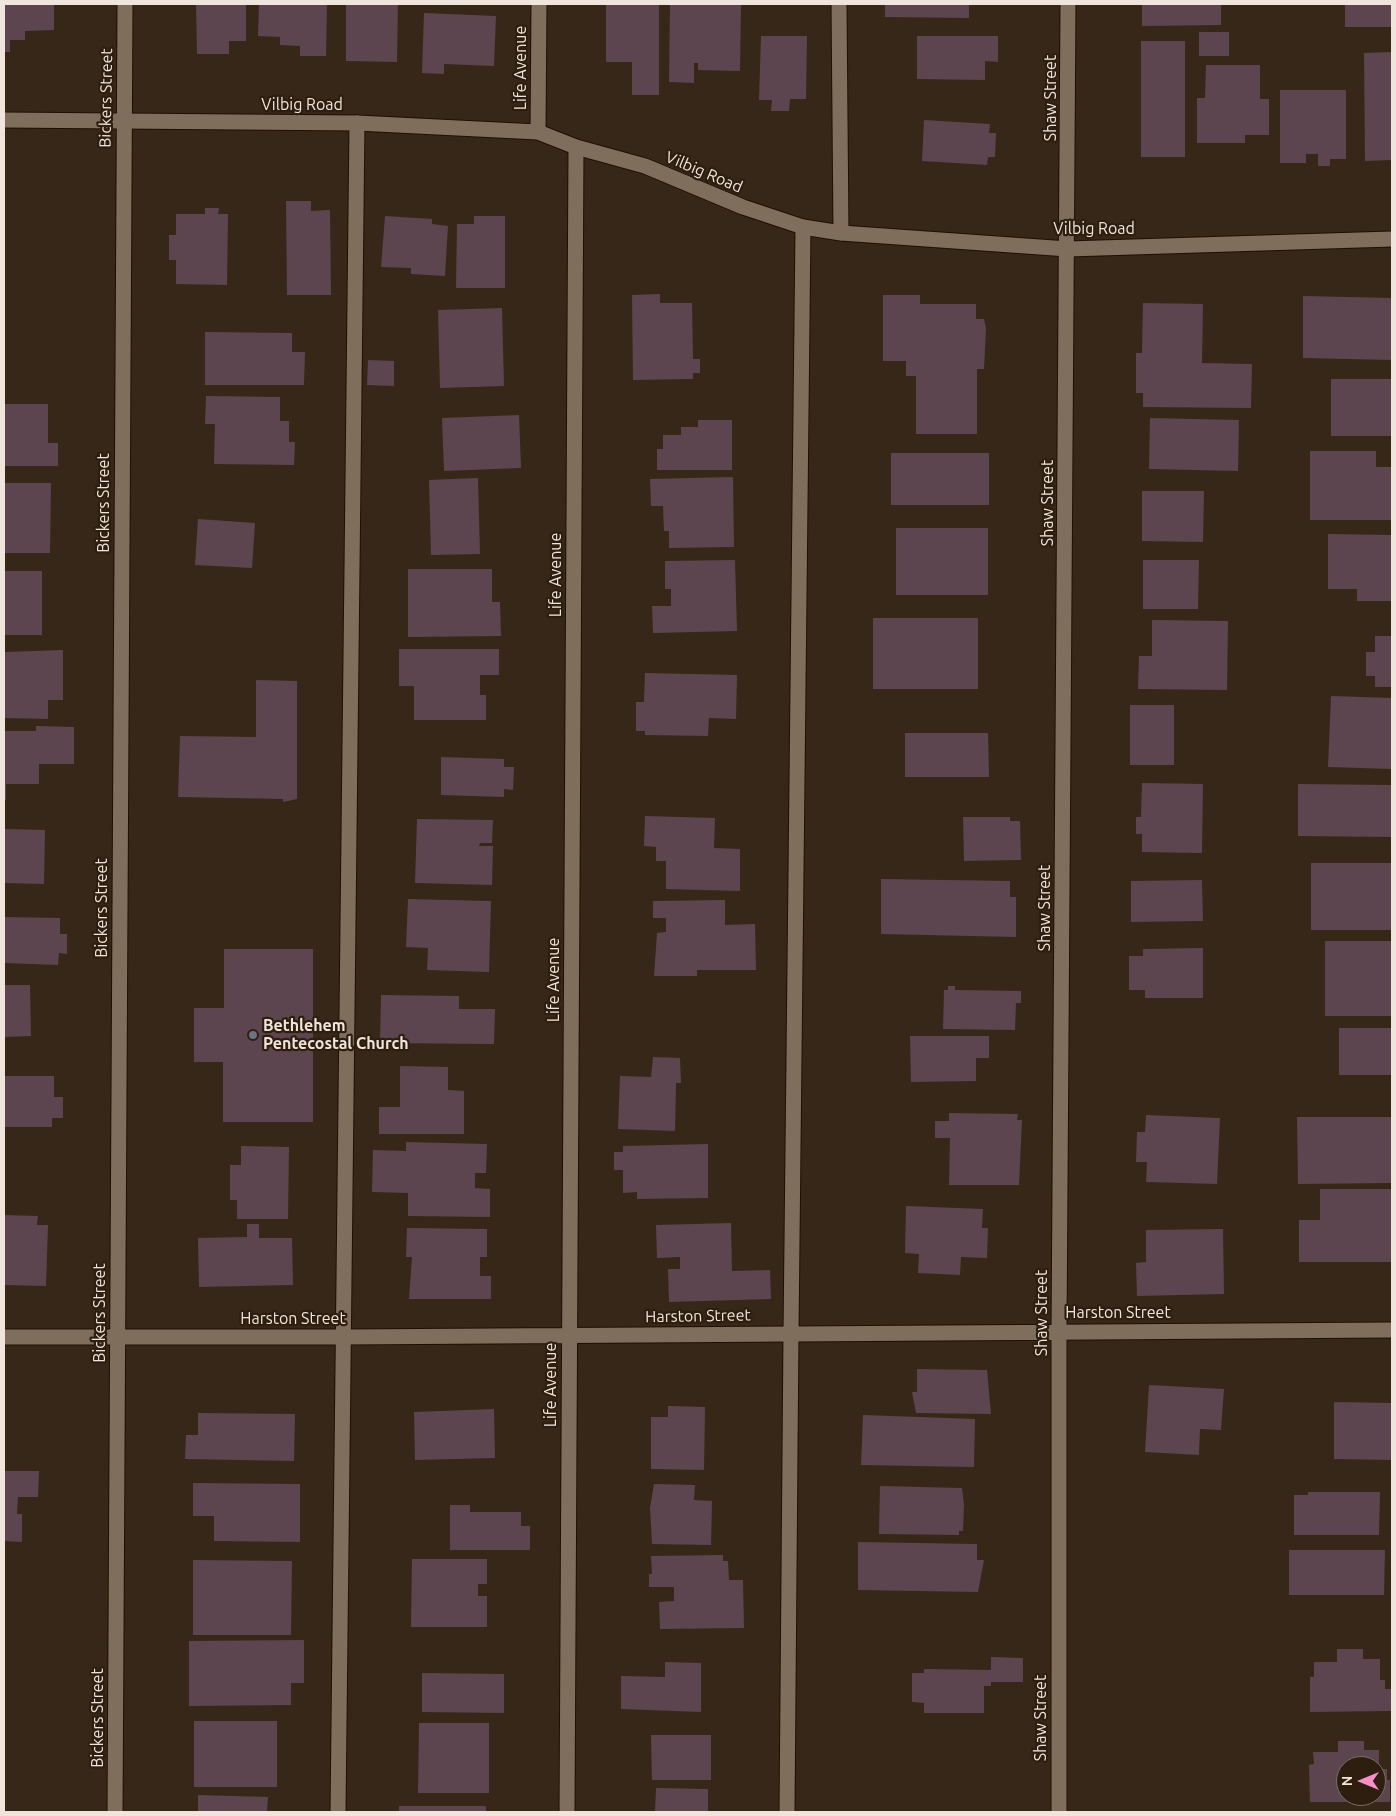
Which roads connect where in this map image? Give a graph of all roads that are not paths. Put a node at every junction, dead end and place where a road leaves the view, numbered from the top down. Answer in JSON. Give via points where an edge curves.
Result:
{"nodes":[{"id":1,"x":125,"y":4,"type":"edge"},
{"id":2,"x":539,"y":4,"type":"edge"},
{"id":3,"x":839,"y":4,"type":"edge"},
{"id":4,"x":1068,"y":4,"type":"edge"},
{"id":5,"x":4,"y":120,"type":"edge"},
{"id":6,"x":123,"y":122,"type":"junction"},
{"id":7,"x":357,"y":123,"type":"junction"},
{"id":8,"x":538,"y":132,"type":"junction"},
{"id":9,"x":576,"y":147,"type":"junction"},
{"id":10,"x":803,"y":228,"type":"junction"},
{"id":11,"x":841,"y":233,"type":"junction"},
{"id":12,"x":1392,"y":239,"type":"edge"},
{"id":13,"x":1068,"y":249,"type":"junction"},
{"id":14,"x":1392,"y":1330,"type":"edge"},
{"id":15,"x":1060,"y":1331,"type":"junction"},
{"id":16,"x":791,"y":1333,"type":"junction"},
{"id":17,"x":569,"y":1335,"type":"junction"},
{"id":18,"x":117,"y":1336,"type":"junction"},
{"id":19,"x":4,"y":1337,"type":"edge"},
{"id":20,"x":344,"y":1337,"type":"junction"},
{"id":21,"x":115,"y":1812,"type":"edge"},
{"id":22,"x":338,"y":1812,"type":"edge"},
{"id":23,"x":567,"y":1812,"type":"edge"},
{"id":24,"x":788,"y":1812,"type":"edge"},
{"id":25,"x":1059,"y":1812,"type":"edge"}],
"edges":[{"from":1,"to":6,"type":"street","name":"Bickers Street"},
{"from":2,"to":8,"type":"street","name":"Life Avenue"},
{"from":3,"to":11,"type":"street"},
{"from":4,"to":13,"type":"street","name":"Shaw Street"},
{"from":5,"to":6,"type":"street","name":"Vilbig Road"},
{"from":6,"to":7,"type":"street","name":"Vilbig Road"},
{"from":6,"to":18,"type":"street","name":"Bickers Street"},
{"from":7,"to":8,"type":"street","name":"Vilbig Road"},
{"from":7,"to":20,"type":"street"},
{"from":8,"to":9,"type":"street","name":"Vilbig Road"},
{"from":9,"to":10,"type":"street","name":"Vilbig Road","via":[[645,166]]},
{"from":9,"to":17,"type":"street","name":"Life Avenue"},
{"from":10,"to":11,"type":"street","name":"Vilbig Road"},
{"from":10,"to":16,"type":"street"},
{"from":11,"to":13,"type":"street","name":"Vilbig Road"},
{"from":12,"to":13,"type":"street","name":"Vilbig Road"},
{"from":13,"to":15,"type":"street","name":"Shaw Street"},
{"from":14,"to":15,"type":"street","name":"Harston Street"},
{"from":15,"to":16,"type":"street","name":"Harston Street"},
{"from":15,"to":25,"type":"street","name":"Shaw Street"},
{"from":16,"to":17,"type":"street","name":"Harston Street"},
{"from":16,"to":24,"type":"street"},
{"from":17,"to":20,"type":"street","name":"Harston Street"},
{"from":17,"to":23,"type":"street","name":"Life Avenue"},
{"from":18,"to":19,"type":"street","name":"Harston Street"},
{"from":18,"to":20,"type":"street","name":"Harston Street"},
{"from":18,"to":21,"type":"street","name":"Bickers Street"},
{"from":20,"to":22,"type":"street"}]}
